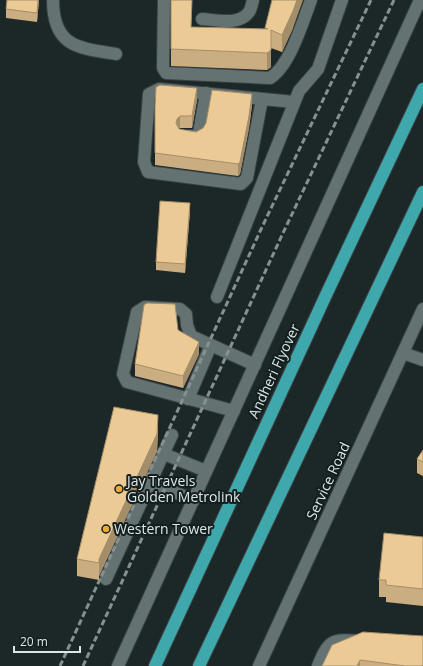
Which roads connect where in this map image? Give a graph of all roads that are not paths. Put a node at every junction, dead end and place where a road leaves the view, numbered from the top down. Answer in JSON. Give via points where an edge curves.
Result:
{"nodes":[{"id":1,"x":53,"y":0,"type":"edge"},
{"id":2,"x":164,"y":0,"type":"edge"},
{"id":3,"x":253,"y":0,"type":"edge"},
{"id":4,"x":312,"y":0,"type":"edge"},
{"id":5,"x":342,"y":0,"type":"edge"},
{"id":6,"x":420,"y":0,"type":"edge"},
{"id":7,"x":202,"y":19,"type":"dead end"},
{"id":8,"x":116,"y":54,"type":"dead end"},
{"id":9,"x":423,"y":89,"type":"edge"},
{"id":10,"x":206,"y":93,"type":"junction"},
{"id":11,"x":262,"y":99,"type":"junction"},
{"id":12,"x":294,"y":102,"type":"junction"},
{"id":13,"x":183,"y":135,"type":"edge"},
{"id":14,"x":423,"y":192,"type":"edge"},
{"id":15,"x":217,"y":297,"type":"dead end"},
{"id":16,"x":423,"y":308,"type":"edge"},
{"id":17,"x":211,"y":345,"type":"junction"},
{"id":18,"x":403,"y":353,"type":"junction"},
{"id":19,"x":423,"y":360,"type":"edge"},
{"id":20,"x":255,"y":365,"type":"junction"},
{"id":21,"x":188,"y":399,"type":"junction"},
{"id":22,"x":234,"y":411,"type":"junction"},
{"id":23,"x":172,"y":435,"type":"dead end"},
{"id":24,"x":164,"y":454,"type":"junction"},
{"id":25,"x":206,"y":471,"type":"junction"},
{"id":26,"x":151,"y":483,"type":"junction"},
{"id":27,"x":194,"y":500,"type":"junction"},
{"id":28,"x":106,"y":580,"type":"dead end"},
{"id":29,"x":371,"y":642,"type":"edge"},
{"id":30,"x":118,"y":666,"type":"edge"},
{"id":31,"x":155,"y":666,"type":"edge"},
{"id":32,"x":199,"y":666,"type":"edge"},
{"id":33,"x":259,"y":666,"type":"edge"},
{"id":34,"x":318,"y":666,"type":"edge"}],
"edges":[{"from":1,"to":8,"type":"street","via":[[55,25],[64,39],[76,46]]},
{"from":2,"to":4,"type":"street","via":[[163,68],[166,73],[270,78],[276,74],[291,51]]},
{"from":3,"to":7,"type":"street","via":[[250,12],[242,19]]},
{"from":5,"to":12,"type":"street","via":[[318,69],[299,91]]},
{"from":6,"to":20,"type":"street"},
{"from":9,"to":31,"type":"highway","name":"Andheri Flyover"},
{"from":10,"to":11,"type":"street"},
{"from":10,"to":11,"type":"street","via":[[159,89],[149,94],[144,162],[148,172],[241,184],[247,178]]},
{"from":10,"to":13,"type":"street","via":[[199,133],[197,136]]},
{"from":11,"to":12,"type":"street"},
{"from":12,"to":15,"type":"street"},
{"from":14,"to":32,"type":"highway"},
{"from":16,"to":18,"type":"street","name":"Service Road"},
{"from":17,"to":20,"type":"street"},
{"from":17,"to":21,"type":"street"},
{"from":17,"to":21,"type":"street","via":[[191,336],[186,314],[180,309],[145,307],[137,312],[123,374],[127,382]]},
{"from":18,"to":19,"type":"street"},
{"from":18,"to":33,"type":"street","name":"Service Road"},
{"from":20,"to":22,"type":"street"},
{"from":21,"to":22,"type":"street"},
{"from":22,"to":25,"type":"street"},
{"from":23,"to":24,"type":"street"},
{"from":24,"to":25,"type":"street"},
{"from":24,"to":26,"type":"street"},
{"from":25,"to":27,"type":"street"},
{"from":26,"to":27,"type":"street"},
{"from":26,"to":28,"type":"street"},
{"from":27,"to":30,"type":"street"},
{"from":29,"to":34,"type":"street","via":[[341,640],[331,643],[324,651]]}]}
